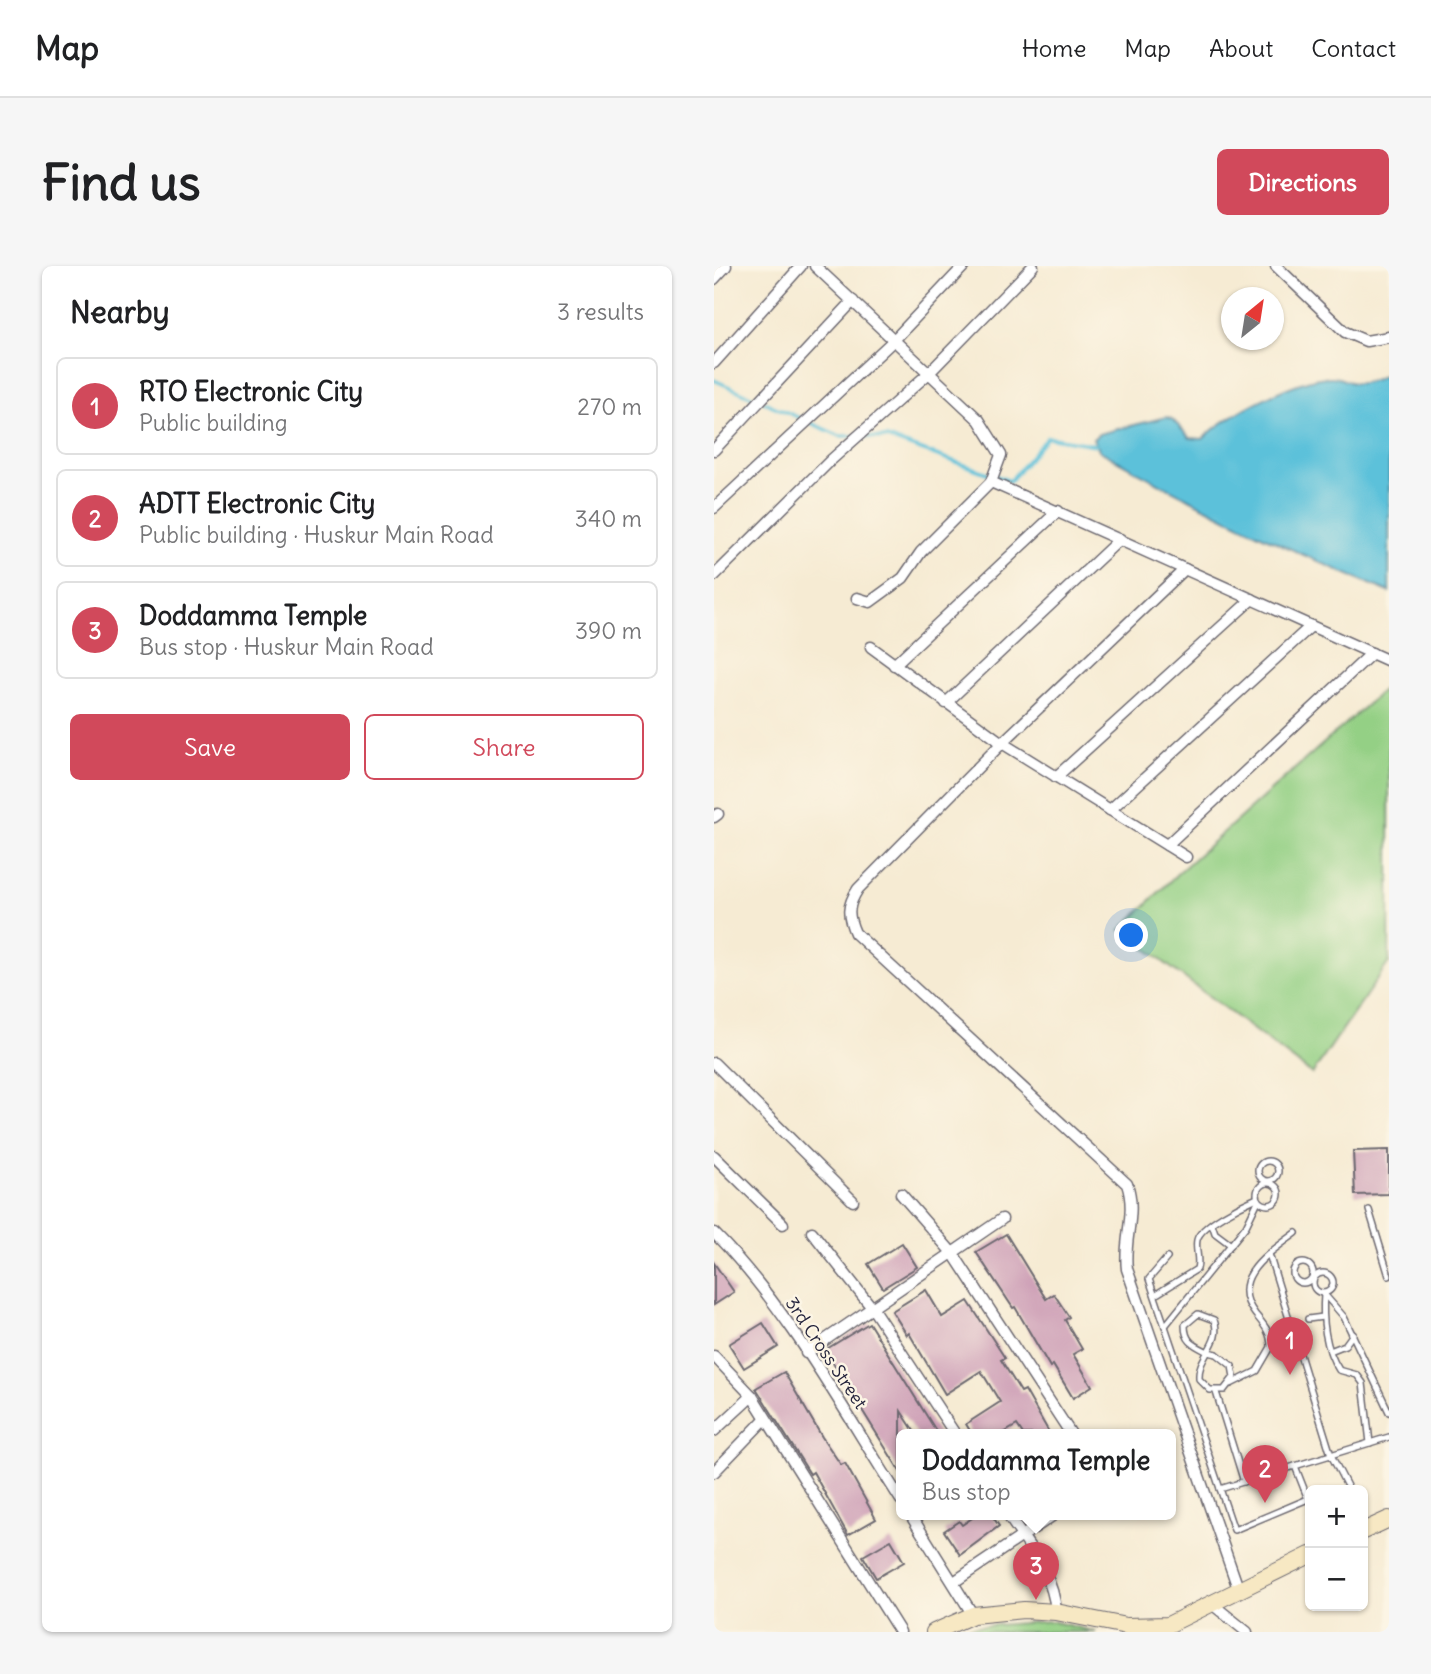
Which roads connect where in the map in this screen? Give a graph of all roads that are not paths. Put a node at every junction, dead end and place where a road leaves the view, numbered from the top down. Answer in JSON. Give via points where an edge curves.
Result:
{"nodes":[{"id":1,"x":726,"y":266,"type":"edge"},
{"id":2,"x":801,"y":266,"type":"edge"},
{"id":3,"x":815,"y":266,"type":"edge"},
{"id":4,"x":964,"y":266,"type":"edge"},
{"id":5,"x":1033,"y":266,"type":"edge"},
{"id":6,"x":1276,"y":266,"type":"edge"},
{"id":7,"x":714,"y":279,"type":"edge"},
{"id":8,"x":853,"y":301,"type":"junction"},
{"id":9,"x":1389,"y":337,"type":"edge"},
{"id":10,"x":894,"y":340,"type":"junction"},
{"id":11,"x":714,"y":363,"type":"edge"},
{"id":12,"x":929,"y":373,"type":"junction"},
{"id":13,"x":714,"y":450,"type":"edge"},
{"id":14,"x":991,"y":482,"type":"junction"},
{"id":15,"x":714,"y":508,"type":"edge"},
{"id":16,"x":1058,"y":511,"type":"junction"},
{"id":17,"x":1120,"y":539,"type":"junction"},
{"id":18,"x":1185,"y":569,"type":"junction"},
{"id":19,"x":714,"y":576,"type":"edge"},
{"id":20,"x":857,"y":598,"type":"dead end"},
{"id":21,"x":1252,"y":599,"type":"junction"},
{"id":22,"x":1311,"y":626,"type":"junction"},
{"id":23,"x":871,"y":647,"type":"dead end"},
{"id":24,"x":1373,"y":653,"type":"junction"},
{"id":25,"x":1389,"y":661,"type":"edge"},
{"id":26,"x":894,"y":664,"type":"junction"},
{"id":27,"x":947,"y":703,"type":"junction"},
{"id":28,"x":1002,"y":743,"type":"junction"},
{"id":29,"x":1056,"y":777,"type":"junction"},
{"id":30,"x":1110,"y":810,"type":"junction"},
{"id":31,"x":1167,"y":845,"type":"junction"},
{"id":32,"x":1186,"y":857,"type":"dead end"},
{"id":33,"x":714,"y":1063,"type":"edge"},
{"id":34,"x":714,"y":1156,"type":"edge"},
{"id":35,"x":901,"y":1194,"type":"dead end"},
{"id":36,"x":1258,"y":1199,"type":"junction"},
{"id":37,"x":853,"y":1201,"type":"dead end"},
{"id":38,"x":1369,"y":1210,"type":"dead end"},
{"id":39,"x":1002,"y":1219,"type":"dead end"},
{"id":40,"x":783,"y":1224,"type":"dead end"},
{"id":41,"x":1212,"y":1224,"type":"junction"},
{"id":42,"x":812,"y":1232,"type":"dead end"},
{"id":43,"x":714,"y":1233,"type":"edge"},
{"id":44,"x":1296,"y":1233,"type":"dead end"},
{"id":45,"x":1231,"y":1245,"type":"junction"},
{"id":46,"x":1269,"y":1254,"type":"junction"},
{"id":47,"x":954,"y":1255,"type":"junction"},
{"id":48,"x":1167,"y":1258,"type":"dead end"},
{"id":49,"x":1389,"y":1276,"type":"edge"},
{"id":50,"x":1324,"y":1294,"type":"junction"},
{"id":51,"x":1155,"y":1296,"type":"junction"},
{"id":52,"x":873,"y":1309,"type":"junction"},
{"id":53,"x":1323,"y":1317,"type":"junction"},
{"id":54,"x":1308,"y":1319,"type":"dead end"},
{"id":55,"x":1165,"y":1326,"type":"junction"},
{"id":56,"x":1353,"y":1334,"type":"junction"},
{"id":57,"x":1330,"y":1351,"type":"junction"},
{"id":58,"x":1208,"y":1352,"type":"junction"},
{"id":59,"x":806,"y":1353,"type":"junction"},
{"id":60,"x":714,"y":1356,"type":"edge"},
{"id":61,"x":1231,"y":1384,"type":"junction"},
{"id":62,"x":1216,"y":1392,"type":"junction"},
{"id":63,"x":752,"y":1395,"type":"junction"},
{"id":64,"x":1389,"y":1412,"type":"edge"},
{"id":65,"x":765,"y":1419,"type":"junction"},
{"id":66,"x":952,"y":1429,"type":"edge"},
{"id":67,"x":1068,"y":1429,"type":"edge"},
{"id":68,"x":714,"y":1431,"type":"edge"},
{"id":69,"x":1389,"y":1437,"type":"edge"},
{"id":70,"x":1370,"y":1443,"type":"junction"},
{"id":71,"x":1331,"y":1455,"type":"junction"},
{"id":72,"x":1295,"y":1466,"type":"junction"},
{"id":73,"x":714,"y":1472,"type":"edge"},
{"id":74,"x":1244,"y":1482,"type":"junction"},
{"id":75,"x":1346,"y":1485,"type":"edge"},
{"id":76,"x":1220,"y":1489,"type":"junction"},
{"id":77,"x":896,"y":1492,"type":"edge"},
{"id":78,"x":915,"y":1520,"type":"edge"},
{"id":79,"x":1011,"y":1520,"type":"edge"},
{"id":80,"x":1046,"y":1520,"type":"edge"},
{"id":81,"x":1389,"y":1520,"type":"edge"},
{"id":82,"x":1368,"y":1525,"type":"edge"},
{"id":83,"x":1022,"y":1536,"type":"junction"},
{"id":84,"x":1305,"y":1557,"type":"edge"},
{"id":85,"x":954,"y":1582,"type":"junction"},
{"id":86,"x":1238,"y":1588,"type":"junction"},
{"id":87,"x":1212,"y":1604,"type":"junction"},
{"id":88,"x":1056,"y":1612,"type":"junction"},
{"id":89,"x":973,"y":1615,"type":"junction"},
{"id":90,"x":1126,"y":1629,"type":"edge"},
{"id":91,"x":900,"y":1632,"type":"edge"},
{"id":92,"x":934,"y":1632,"type":"edge"},
{"id":93,"x":1247,"y":1632,"type":"edge"}],
"edges":[{"from":1,"to":7,"type":"street"},
{"from":2,"to":11,"type":"street"},
{"from":3,"to":8,"type":"street"},
{"from":4,"to":10,"type":"street"},
{"from":5,"to":12,"type":"street"},
{"from":6,"to":9,"type":"street","via":[[1345,332],[1366,341]]},
{"from":8,"to":10,"type":"street"},
{"from":8,"to":13,"type":"street"},
{"from":10,"to":12,"type":"street"},
{"from":10,"to":15,"type":"street"},
{"from":12,"to":14,"type":"street","via":[[992,436],[1001,455]]},
{"from":12,"to":19,"type":"street","via":[[831,460]]},
{"from":14,"to":16,"type":"street"},
{"from":14,"to":20,"type":"street","via":[[921,552],[903,578],[870,602]]},
{"from":16,"to":17,"type":"street"},
{"from":16,"to":26,"type":"street"},
{"from":17,"to":18,"type":"street"},
{"from":17,"to":27,"type":"street"},
{"from":18,"to":21,"type":"street"},
{"from":18,"to":28,"type":"street"},
{"from":21,"to":22,"type":"street"},
{"from":21,"to":29,"type":"street"},
{"from":22,"to":24,"type":"street"},
{"from":22,"to":30,"type":"street"},
{"from":23,"to":26,"type":"street"},
{"from":24,"to":25,"type":"street"},
{"from":24,"to":31,"type":"street"},
{"from":26,"to":27,"type":"street"},
{"from":27,"to":28,"type":"street"},
{"from":28,"to":29,"type":"street"},
{"from":28,"to":86,"type":"street","via":[[858,889],[848,917],[855,933],[1127,1184],[1132,1213],[1127,1269]]},
{"from":29,"to":30,"type":"street"},
{"from":30,"to":31,"type":"street"},
{"from":31,"to":32,"type":"street"},
{"from":33,"to":37,"type":"street"},
{"from":34,"to":40,"type":"street"},
{"from":35,"to":47,"type":"street"},
{"from":36,"to":36,"type":"lane","via":[[1262,1186],[1271,1182],[1278,1188],[1277,1198],[1268,1205]]},
{"from":36,"to":41,"type":"lane"},
{"from":36,"to":45,"type":"lane"},
{"from":38,"to":49,"type":"lane"},
{"from":39,"to":47,"type":"street"},
{"from":41,"to":45,"type":"lane","via":[[1215,1233]]},
{"from":41,"to":51,"type":"lane","via":[[1199,1236],[1195,1272]]},
{"from":42,"to":52,"type":"street"},
{"from":43,"to":59,"type":"street","name":"3rd Cross Street","via":[[740,1258]]},
{"from":44,"to":46,"type":"lane"},
{"from":45,"to":55,"type":"lane"},
{"from":46,"to":61,"type":"lane","via":[[1249,1274],[1245,1298],[1266,1327],[1271,1347],[1257,1371]]},
{"from":46,"to":71,"type":"lane"},
{"from":47,"to":52,"type":"street"},
{"from":47,"to":67,"type":"street"},
{"from":48,"to":51,"type":"lane","via":[[1149,1279]]},
{"from":50,"to":50,"type":"lane","via":[[1333,1286],[1323,1273],[1314,1276],[1315,1286]]},
{"from":50,"to":53,"type":"lane"},
{"from":50,"to":56,"type":"lane","via":[[1345,1317]]},
{"from":51,"to":55,"type":"lane"},
{"from":52,"to":59,"type":"street"},
{"from":52,"to":66,"type":"street"},
{"from":53,"to":54,"type":"lane"},
{"from":53,"to":57,"type":"lane"},
{"from":55,"to":76,"type":"lane"},
{"from":56,"to":57,"type":"lane","via":[[1345,1345]]},
{"from":56,"to":64,"type":"lane"},
{"from":57,"to":70,"type":"lane","via":[[1339,1370],[1361,1378]]},
{"from":58,"to":58,"type":"lane","via":[[1218,1330],[1214,1320],[1198,1314],[1185,1325],[1185,1335]]},
{"from":58,"to":61,"type":"lane","via":[[1232,1366]]},
{"from":58,"to":62,"type":"lane","via":[[1200,1363],[1199,1379]]},
{"from":59,"to":77,"type":"street","name":"3rd Cross Street"},
{"from":60,"to":63,"type":"street"},
{"from":61,"to":62,"type":"lane"},
{"from":62,"to":74,"type":"lane"},
{"from":63,"to":65,"type":"street"},
{"from":63,"to":68,"type":"street"},
{"from":65,"to":73,"type":"street"},
{"from":65,"to":91,"type":"street"},
{"from":69,"to":70,"type":"lane"},
{"from":70,"to":71,"type":"lane"},
{"from":71,"to":72,"type":"lane"},
{"from":71,"to":75,"type":"lane"},
{"from":72,"to":74,"type":"lane"},
{"from":72,"to":76,"type":"lane","via":[[1308,1499],[1234,1530]]},
{"from":74,"to":76,"type":"lane"},
{"from":78,"to":85,"type":"street"},
{"from":79,"to":83,"type":"street"},
{"from":80,"to":83,"type":"street"},
{"from":81,"to":82,"type":"main road"},
{"from":83,"to":85,"type":"street"},
{"from":83,"to":88,"type":"street","via":[[1055,1596]]},
{"from":84,"to":86,"type":"main road"},
{"from":85,"to":89,"type":"street"},
{"from":86,"to":87,"type":"main road"},
{"from":87,"to":90,"type":"main road","via":[[1168,1625]]},
{"from":87,"to":93,"type":"street"},
{"from":88,"to":89,"type":"main road"},
{"from":88,"to":90,"type":"main road"},
{"from":89,"to":92,"type":"main road"}]}
